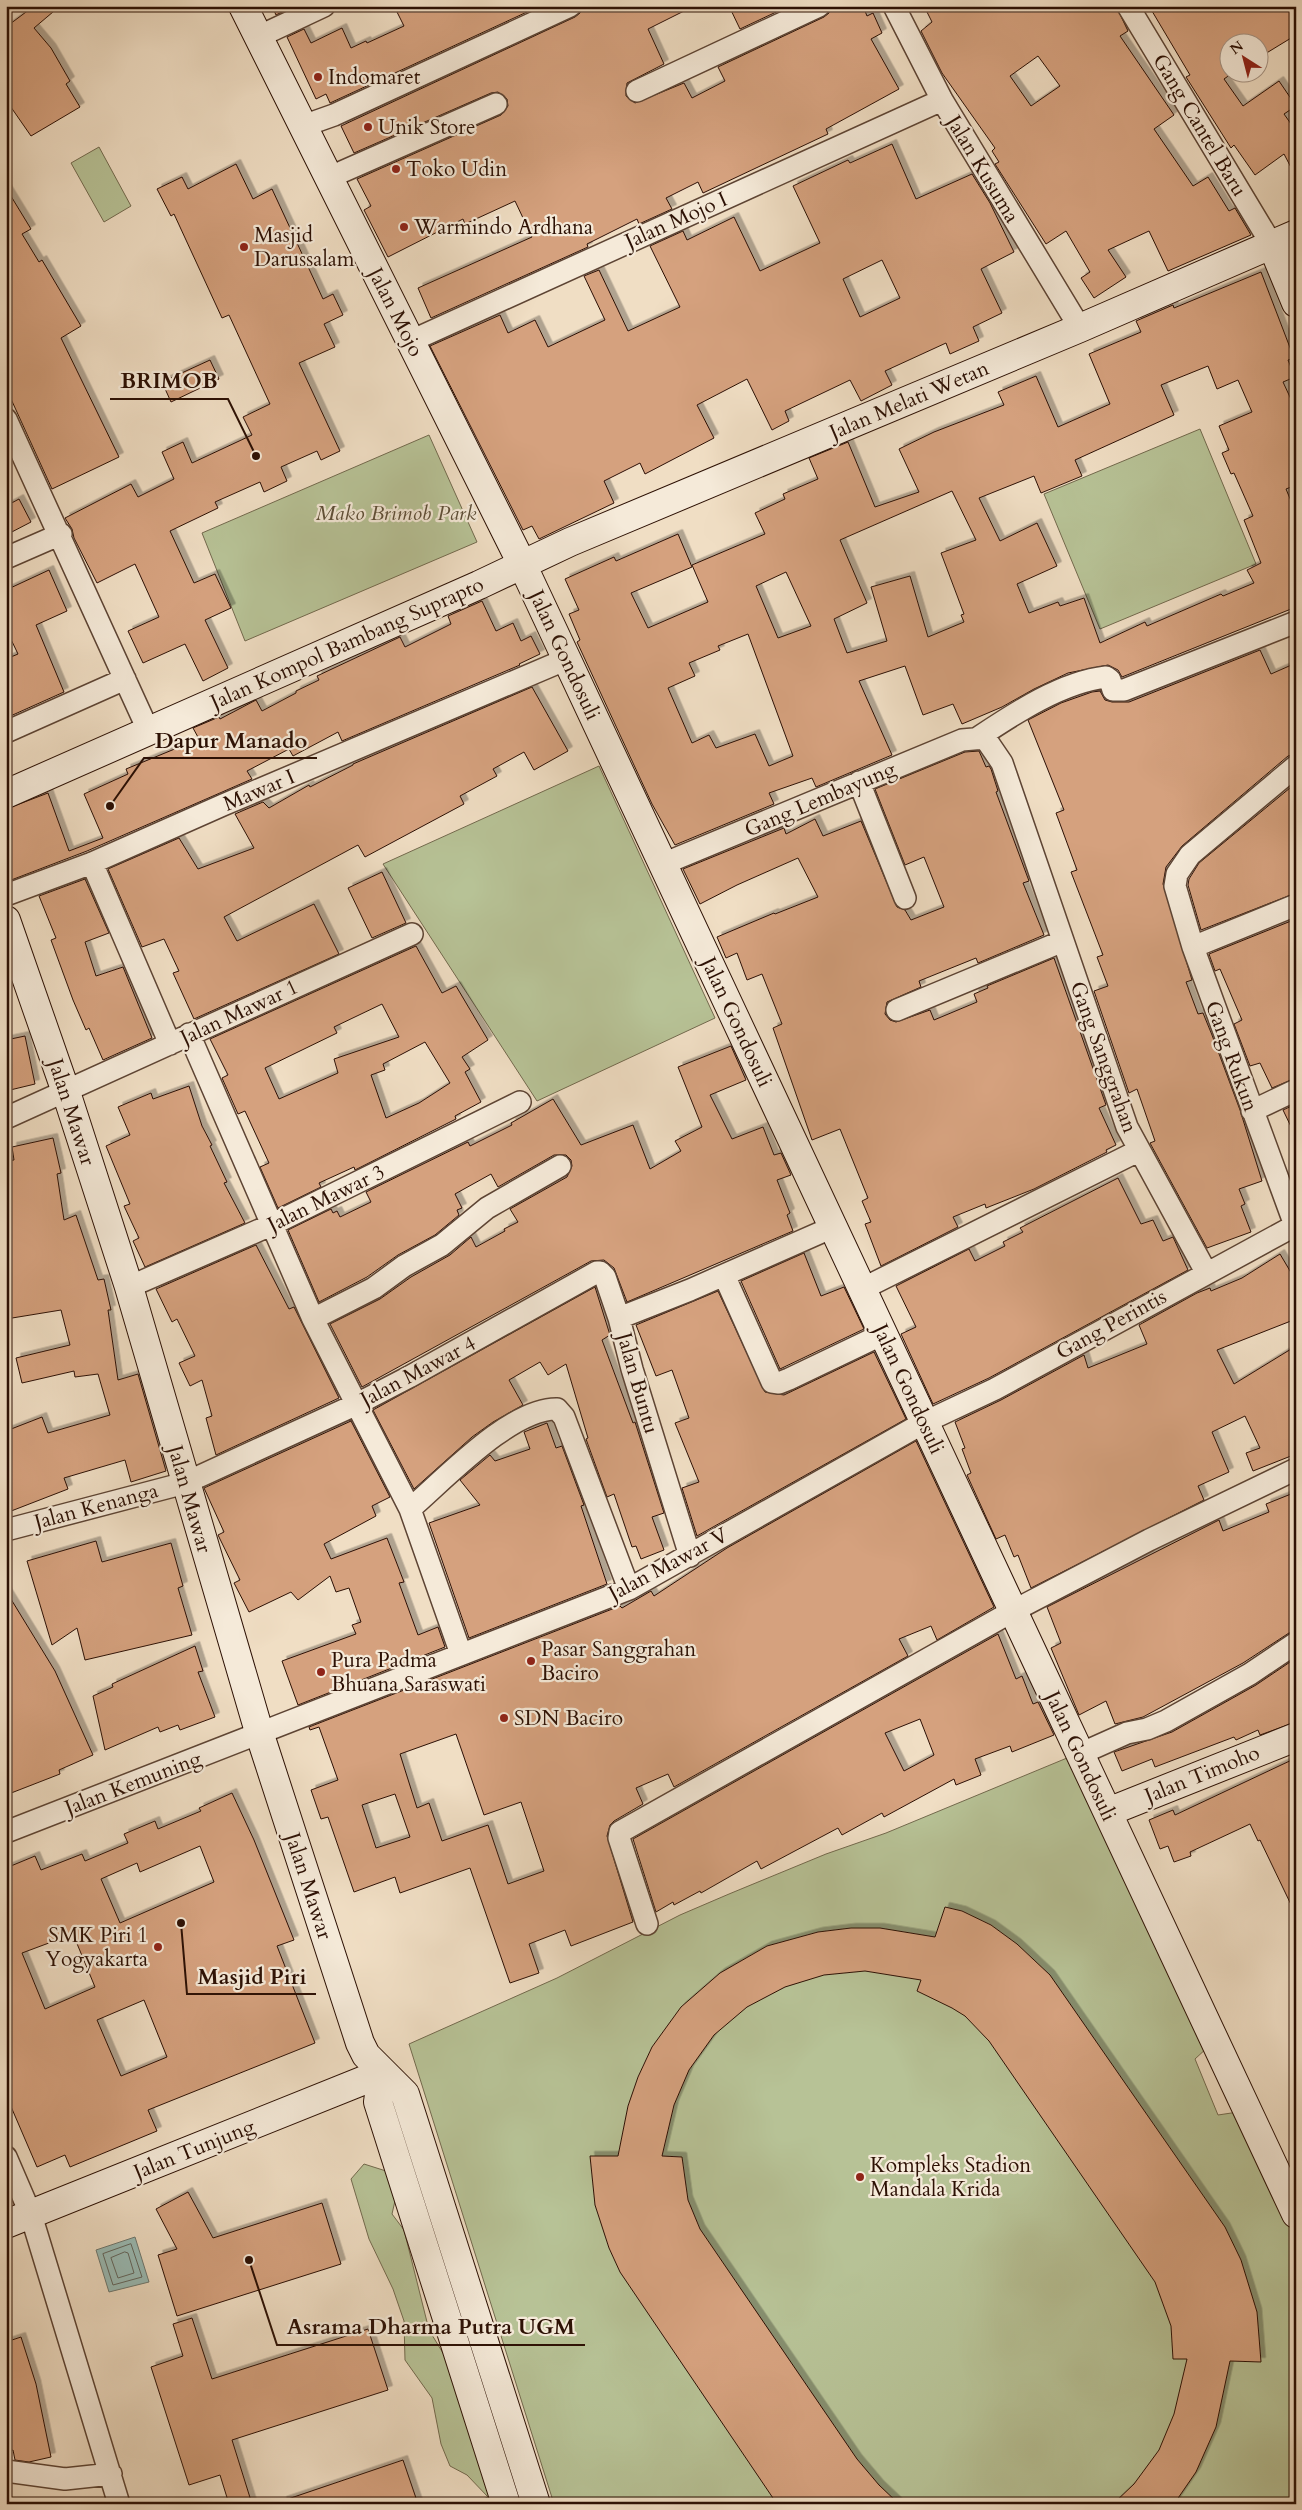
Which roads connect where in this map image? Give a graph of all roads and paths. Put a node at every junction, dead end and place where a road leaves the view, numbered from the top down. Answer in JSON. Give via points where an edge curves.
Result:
{"nodes":[{"id":1,"x":243,"y":6,"type":"edge"},
{"id":2,"x":324,"y":6,"type":"edge"},
{"id":3,"x":570,"y":6,"type":"edge"},
{"id":4,"x":820,"y":6,"type":"edge"},
{"id":5,"x":894,"y":6,"type":"edge"},
{"id":6,"x":1128,"y":6,"type":"edge"},
{"id":7,"x":258,"y":37,"type":"junction"},
{"id":8,"x":638,"y":90,"type":"dead end"},
{"id":9,"x":942,"y":100,"type":"junction"},
{"id":10,"x":496,"y":104,"type":"dead end"},
{"id":11,"x":303,"y":126,"type":"junction"},
{"id":12,"x":328,"y":178,"type":"junction"},
{"id":13,"x":1284,"y":239,"type":"edge"},
{"id":14,"x":1296,"y":303,"type":"edge"},
{"id":15,"x":1080,"y":328,"type":"junction"},
{"id":16,"x":410,"y":341,"type":"junction"},
{"id":17,"x":6,"y":419,"type":"edge"},
{"id":18,"x":61,"y":534,"type":"junction"},
{"id":19,"x":6,"y":558,"type":"edge"},
{"id":20,"x":522,"y":564,"type":"junction"},
{"id":21,"x":1296,"y":622,"type":"edge"},
{"id":22,"x":567,"y":659,"type":"junction"},
{"id":23,"x":126,"y":679,"type":"junction"},
{"id":24,"x":6,"y":732,"type":"edge"},
{"id":25,"x":149,"y":732,"type":"junction"},
{"id":26,"x":979,"y":737,"type":"junction"},
{"id":27,"x":1296,"y":766,"type":"edge"},
{"id":28,"x":859,"y":782,"type":"junction"},
{"id":29,"x":6,"y":794,"type":"edge"},
{"id":30,"x":92,"y":863,"type":"junction"},
{"id":31,"x":663,"y":864,"type":"junction"},
{"id":32,"x":6,"y":896,"type":"edge"},
{"id":33,"x":906,"y":898,"type":"dead end"},
{"id":34,"x":1296,"y":905,"type":"edge"},
{"id":35,"x":6,"y":920,"type":"edge"},
{"id":36,"x":412,"y":934,"type":"dead end"},
{"id":37,"x":1063,"y":942,"type":"junction"},
{"id":38,"x":1193,"y":947,"type":"junction"},
{"id":39,"x":898,"y":1010,"type":"dead end"},
{"id":40,"x":189,"y":1034,"type":"junction"},
{"id":41,"x":170,"y":1044,"type":"junction"},
{"id":42,"x":1296,"y":1090,"type":"edge"},
{"id":43,"x":66,"y":1092,"type":"junction"},
{"id":44,"x":520,"y":1102,"type":"dead end"},
{"id":45,"x":1252,"y":1111,"type":"junction"},
{"id":46,"x":6,"y":1118,"type":"edge"},
{"id":47,"x":1138,"y":1151,"type":"junction"},
{"id":48,"x":560,"y":1166,"type":"dead end"},
{"id":49,"x":271,"y":1225,"type":"junction"},
{"id":50,"x":1295,"y":1226,"type":"edge"},
{"id":51,"x":833,"y":1227,"type":"junction"},
{"id":52,"x":1206,"y":1272,"type":"junction"},
{"id":53,"x":724,"y":1275,"type":"junction"},
{"id":54,"x":129,"y":1287,"type":"junction"},
{"id":55,"x":862,"y":1289,"type":"junction"},
{"id":56,"x":619,"y":1318,"type":"junction"},
{"id":57,"x":313,"y":1319,"type":"junction"},
{"id":58,"x":883,"y":1334,"type":"junction"},
{"id":59,"x":356,"y":1404,"type":"junction"},
{"id":60,"x":925,"y":1422,"type":"junction"},
{"id":61,"x":1296,"y":1469,"type":"edge"},
{"id":62,"x":185,"y":1483,"type":"junction"},
{"id":63,"x":410,"y":1509,"type":"junction"},
{"id":64,"x":6,"y":1530,"type":"edge"},
{"id":65,"x":690,"y":1556,"type":"junction"},
{"id":66,"x":628,"y":1589,"type":"junction"},
{"id":67,"x":1013,"y":1611,"type":"junction"},
{"id":68,"x":1296,"y":1643,"type":"edge"},
{"id":69,"x":461,"y":1654,"type":"junction"},
{"id":70,"x":260,"y":1735,"type":"junction"},
{"id":71,"x":1296,"y":1737,"type":"edge"},
{"id":72,"x":1080,"y":1754,"type":"junction"},
{"id":73,"x":1108,"y":1812,"type":"junction"},
{"id":74,"x":6,"y":1832,"type":"edge"},
{"id":75,"x":647,"y":1924,"type":"dead end"},
{"id":76,"x":382,"y":2073,"type":"junction"},
{"id":77,"x":6,"y":2157,"type":"edge"},
{"id":78,"x":1296,"y":2214,"type":"edge"},
{"id":79,"x":18,"y":2219,"type":"edge"},
{"id":80,"x":463,"y":2276,"type":"junction"},
{"id":81,"x":436,"y":2285,"type":"junction"},
{"id":82,"x":504,"y":2405,"type":"junction"},
{"id":83,"x":477,"y":2411,"type":"junction"},
{"id":84,"x":6,"y":2471,"type":"edge"},
{"id":85,"x":110,"y":2474,"type":"junction"},
{"id":86,"x":118,"y":2504,"type":"edge"},
{"id":87,"x":506,"y":2504,"type":"edge"},
{"id":88,"x":536,"y":2504,"type":"edge"}],
"edges":[{"from":1,"to":7,"type":"street","name":"Jalan Mojo"},
{"from":2,"to":7,"type":"street"},
{"from":3,"to":11,"type":"street","via":[[334,115]]},
{"from":4,"to":8,"type":"street"},
{"from":5,"to":9,"type":"street","name":"Jalan Kusuma"},
{"from":6,"to":13,"type":"street","name":"Gang Cantel Baru"},
{"from":7,"to":11,"type":"street","name":"Jalan Mojo"},
{"from":9,"to":15,"type":"street","name":"Jalan Kusuma"},
{"from":9,"to":16,"type":"street","name":"Jalan Mojo I"},
{"from":10,"to":12,"type":"street"},
{"from":11,"to":12,"type":"street","name":"Jalan Mojo"},
{"from":12,"to":16,"type":"street","name":"Jalan Mojo"},
{"from":13,"to":14,"type":"street"},
{"from":13,"to":15,"type":"street","name":"Jalan Melati Wetan"},
{"from":15,"to":20,"type":"street","name":"Jalan Melati Wetan"},
{"from":16,"to":20,"type":"street","name":"Jalan Mojo"},
{"from":17,"to":18,"type":"street"},
{"from":18,"to":19,"type":"street"},
{"from":18,"to":23,"type":"street"},
{"from":20,"to":22,"type":"street","name":"Jalan Gondosuli"},
{"from":20,"to":25,"type":"street","name":"Jalan Kompol Bambang Suprapto"},
{"from":21,"to":26,"type":"street","via":[[1124,690],[1112,689],[1109,678],[1065,689],[1019,710]]},
{"from":22,"to":30,"type":"street","name":"Mawar I"},
{"from":22,"to":31,"type":"street","name":"Jalan Gondosuli"},
{"from":23,"to":24,"type":"street"},
{"from":23,"to":25,"type":"street"},
{"from":25,"to":29,"type":"street","name":"Jalan Kompol Bambang Suprapto"},
{"from":26,"to":28,"type":"street","name":"Gang Lembayung","via":[[962,740]]},
{"from":26,"to":37,"type":"street","name":"Gang Sanggrahan","via":[[989,741],[1002,762]]},
{"from":27,"to":38,"type":"street","name":"Gang Rukun","via":[[1190,855],[1176,874],[1175,886]]},
{"from":28,"to":31,"type":"street","name":"Gang Lembayung"},
{"from":28,"to":33,"type":"street"},
{"from":30,"to":32,"type":"street","name":"Mawar I"},
{"from":30,"to":41,"type":"street"},
{"from":31,"to":51,"type":"street","name":"Jalan Gondosuli"},
{"from":34,"to":38,"type":"street"},
{"from":35,"to":43,"type":"street","name":"Jalan Mawar"},
{"from":36,"to":40,"type":"street","name":"Jalan Mawar 1"},
{"from":37,"to":39,"type":"street"},
{"from":37,"to":47,"type":"street","name":"Gang Sanggrahan"},
{"from":38,"to":45,"type":"street","name":"Gang Rukun"},
{"from":40,"to":41,"type":"street","name":"Jalan Mawar 1"},
{"from":40,"to":49,"type":"street"},
{"from":41,"to":43,"type":"street","name":"Jalan Mawar 1"},
{"from":42,"to":45,"type":"street"},
{"from":43,"to":46,"type":"street","name":"Jalan Mawar 1"},
{"from":43,"to":54,"type":"street","name":"Jalan Mawar"},
{"from":44,"to":49,"type":"street","name":"Jalan Mawar 3"},
{"from":45,"to":50,"type":"street","name":"Gang Rukun"},
{"from":47,"to":52,"type":"street"},
{"from":47,"to":55,"type":"street","name":"Gang Sanggrahan"},
{"from":48,"to":57,"type":"street","via":[[486,1208],[442,1245],[404,1266],[374,1288]]},
{"from":49,"to":54,"type":"street","name":"Jalan Mawar 3"},
{"from":49,"to":57,"type":"street"},
{"from":50,"to":52,"type":"street","name":"Gang Perintis"},
{"from":51,"to":53,"type":"street","name":"Jalan Buntu"},
{"from":51,"to":55,"type":"street","name":"Jalan Gondosuli"},
{"from":52,"to":60,"type":"street","name":"Gang Perintis","via":[[995,1389]]},
{"from":53,"to":56,"type":"street","name":"Jalan Buntu"},
{"from":53,"to":58,"type":"street","via":[[772,1382],[779,1383]]},
{"from":54,"to":62,"type":"street","name":"Jalan Mawar"},
{"from":55,"to":58,"type":"street","name":"Jalan Gondosuli"},
{"from":56,"to":59,"type":"street","name":"Jalan Mawar 4","via":[[605,1277],[597,1272],[409,1378]]},
{"from":56,"to":65,"type":"street","name":"Jalan Buntu"},
{"from":57,"to":59,"type":"street"},
{"from":58,"to":60,"type":"street","name":"Jalan Gondosuli"},
{"from":59,"to":62,"type":"street","name":"Jalan Mawar 4"},
{"from":59,"to":63,"type":"street"},
{"from":60,"to":65,"type":"street","name":"Jalan Mawar V"},
{"from":60,"to":67,"type":"street","name":"Jalan Gondosuli"},
{"from":61,"to":67,"type":"street"},
{"from":62,"to":64,"type":"street","name":"Jalan Kenanga"},
{"from":62,"to":70,"type":"street","name":"Jalan Mawar"},
{"from":63,"to":66,"type":"street","via":[[486,1442],[515,1422],[531,1413],[557,1409],[564,1417]]},
{"from":63,"to":69,"type":"street"},
{"from":65,"to":66,"type":"street","name":"Jalan Mawar V"},
{"from":66,"to":69,"type":"street","name":"Jalan Mawar V"},
{"from":67,"to":72,"type":"street","name":"Jalan Gondosuli"},
{"from":67,"to":75,"type":"street","via":[[620,1832],[619,1838]]},
{"from":68,"to":72,"type":"street","via":[[1250,1674],[1166,1721],[1127,1733]]},
{"from":69,"to":70,"type":"street","name":"Jalan Mawar V"},
{"from":70,"to":74,"type":"street","name":"Jalan Kemuning"},
{"from":70,"to":76,"type":"street","name":"Jalan Mawar","via":[[360,2043]]},
{"from":71,"to":73,"type":"street","name":"Jalan Timoho"},
{"from":72,"to":73,"type":"street","name":"Jalan Gondosuli"},
{"from":73,"to":78,"type":"street","name":"Jalan Gondosuli"},
{"from":76,"to":79,"type":"street","name":"Jalan Tunjung"},
{"from":76,"to":80,"type":"street","name":"Jalan Mawar","via":[[405,2094]]},
{"from":76,"to":81,"type":"street","via":[[378,2102]]},
{"from":77,"to":79,"type":"street"},
{"from":79,"to":85,"type":"street"},
{"from":80,"to":81,"type":"street"},
{"from":80,"to":82,"type":"street","name":"Jalan Mawar"},
{"from":81,"to":83,"type":"street"},
{"from":82,"to":83,"type":"street"},
{"from":82,"to":88,"type":"street","name":"Jalan Mawar"},
{"from":83,"to":87,"type":"street"},
{"from":84,"to":85,"type":"street","via":[[65,2479]]},
{"from":85,"to":86,"type":"street"}]}
